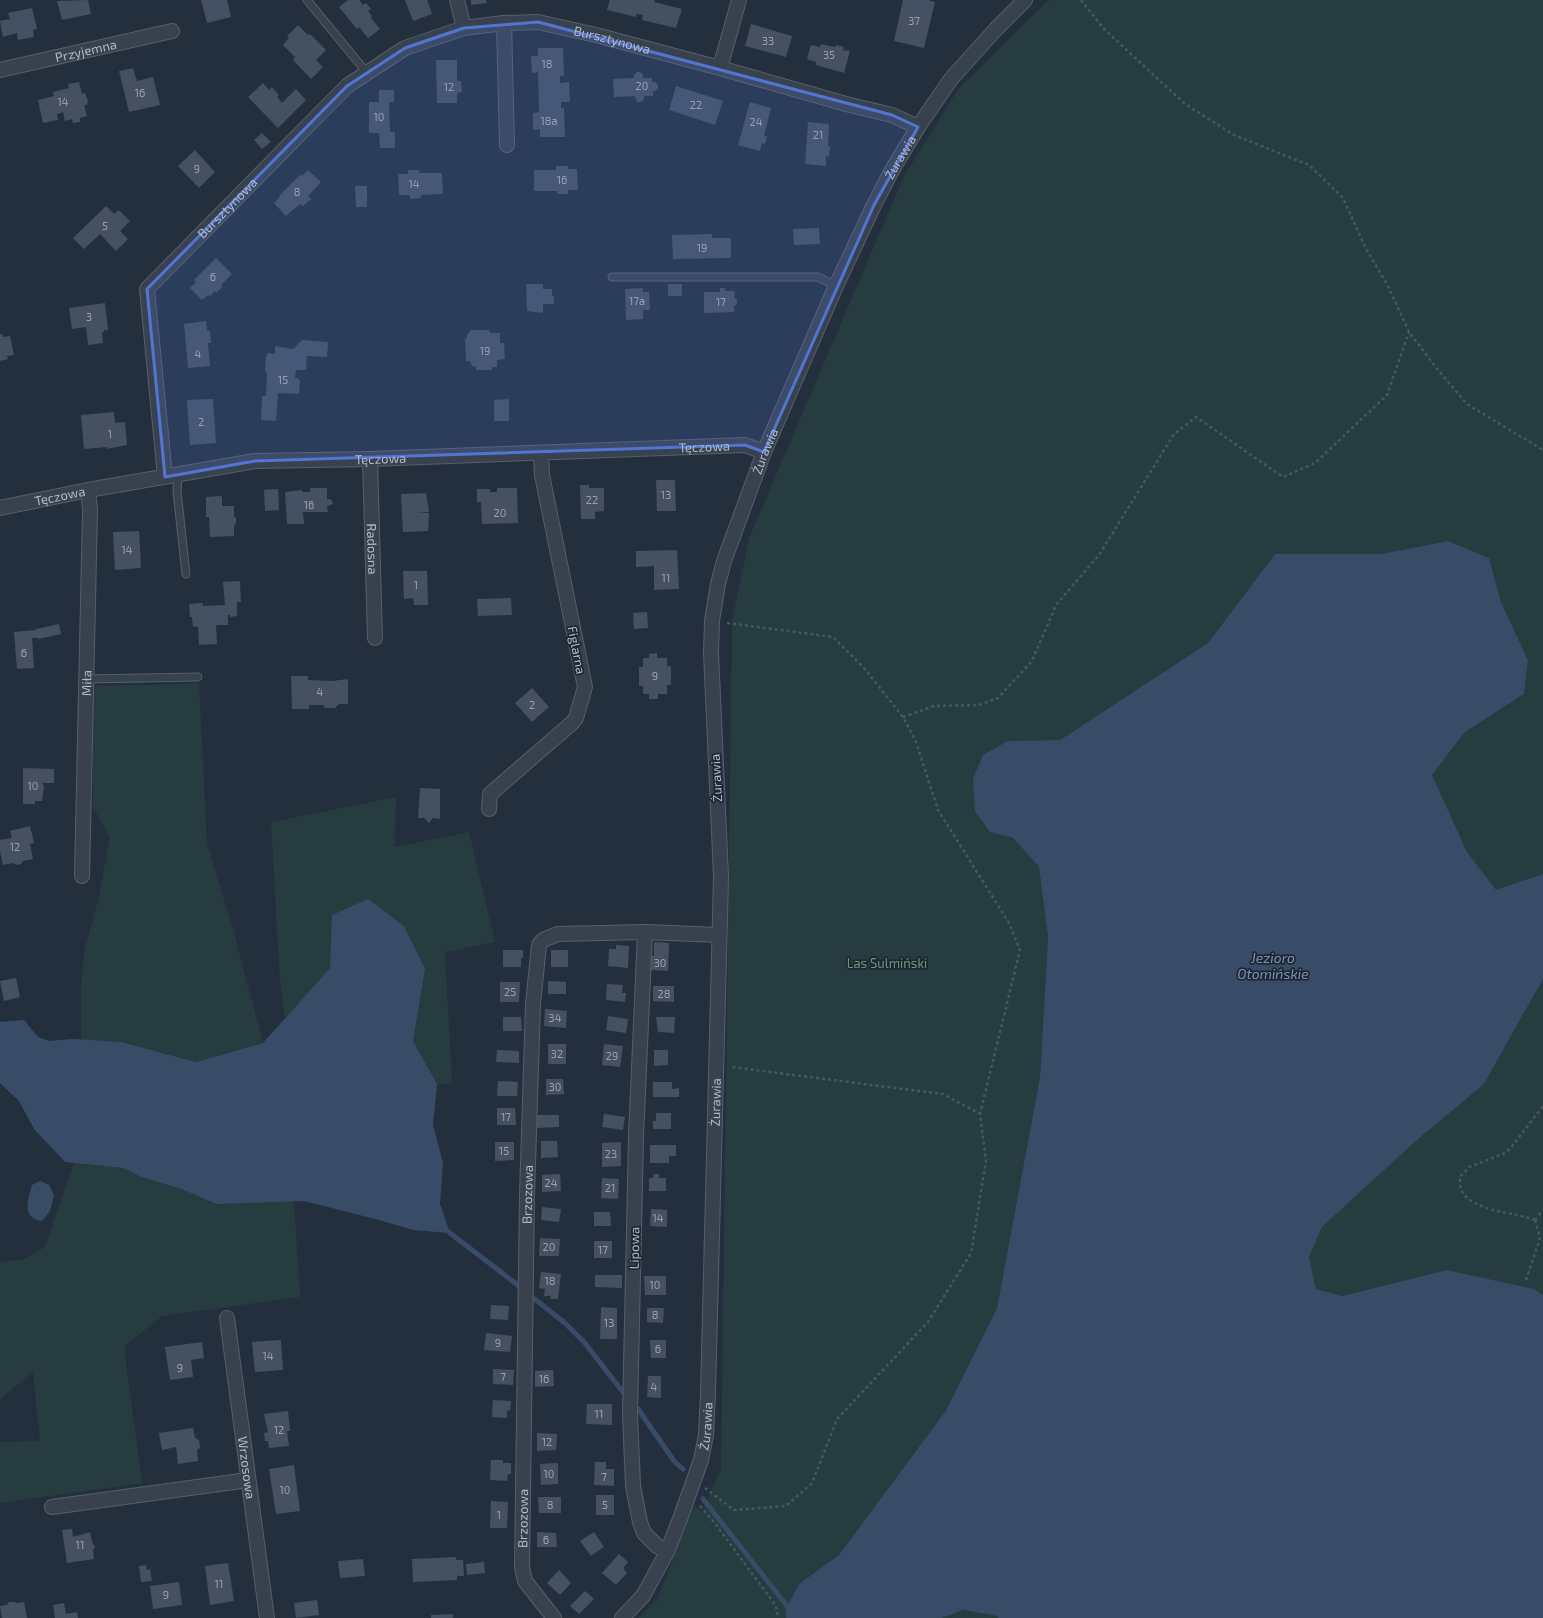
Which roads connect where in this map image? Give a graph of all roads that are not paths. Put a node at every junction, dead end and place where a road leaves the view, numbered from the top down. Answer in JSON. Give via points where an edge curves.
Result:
{"nodes":[{"id":1,"x":307,"y":0,"type":"edge"},
{"id":2,"x":457,"y":0,"type":"edge"},
{"id":3,"x":739,"y":0,"type":"edge"},
{"id":4,"x":1025,"y":0,"type":"edge"},
{"id":5,"x":504,"y":23,"type":"junction"},
{"id":6,"x":464,"y":28,"type":"junction"},
{"id":7,"x":172,"y":31,"type":"dead end"},
{"id":8,"x":720,"y":68,"type":"junction"},
{"id":9,"x":0,"y":70,"type":"edge"},
{"id":10,"x":367,"y":73,"type":"junction"},
{"id":11,"x":918,"y":127,"type":"junction"},
{"id":12,"x":507,"y":145,"type":"dead end"},
{"id":13,"x":612,"y":277,"type":"dead end"},
{"id":14,"x":836,"y":286,"type":"junction"},
{"id":15,"x":764,"y":452,"type":"junction"},
{"id":16,"x":541,"y":453,"type":"junction"},
{"id":17,"x":370,"y":459,"type":"junction"},
{"id":18,"x":172,"y":476,"type":"junction"},
{"id":19,"x":88,"y":490,"type":"junction"},
{"id":20,"x":0,"y":508,"type":"edge"},
{"id":21,"x":186,"y":574,"type":"dead end"},
{"id":22,"x":375,"y":638,"type":"dead end"},
{"id":23,"x":198,"y":677,"type":"dead end"},
{"id":24,"x":86,"y":679,"type":"junction"},
{"id":25,"x":489,"y":809,"type":"dead end"},
{"id":26,"x":82,"y":876,"type":"dead end"},
{"id":27,"x":645,"y":932,"type":"junction"},
{"id":28,"x":719,"y":935,"type":"junction"},
{"id":29,"x":227,"y":1318,"type":"dead end"},
{"id":30,"x":248,"y":1480,"type":"junction"},
{"id":31,"x":52,"y":1506,"type":"dead end"},
{"id":32,"x":667,"y":1552,"type":"junction"},
{"id":33,"x":263,"y":1618,"type":"edge"},
{"id":34,"x":554,"y":1618,"type":"edge"},
{"id":35,"x":622,"y":1618,"type":"edge"}],
"edges":[{"from":1,"to":10,"type":"lane"},
{"from":2,"to":6,"type":"street"},
{"from":3,"to":8,"type":"street"},
{"from":4,"to":11,"type":"street","name":"Żurawia","via":[[951,79]]},
{"from":5,"to":6,"type":"street","name":"Bursztynowa"},
{"from":5,"to":8,"type":"street","name":"Bursztynowa","via":[[538,22]]},
{"from":5,"to":12,"type":"street"},
{"from":6,"to":10,"type":"street","name":"Bursztynowa","via":[[405,48]]},
{"from":7,"to":9,"type":"street","name":"Przyjemna"},
{"from":8,"to":11,"type":"street","name":"Bursztynowa","via":[[892,115]]},
{"from":10,"to":18,"type":"street","name":"Bursztynowa","via":[[348,86],[147,289]]},
{"from":11,"to":14,"type":"street","name":"Żurawia","via":[[892,170]]},
{"from":13,"to":14,"type":"lane","via":[[818,277]]},
{"from":14,"to":15,"type":"street","name":"Żurawia"},
{"from":15,"to":16,"type":"street","name":"Tęczowa","via":[[745,445]]},
{"from":15,"to":28,"type":"street","name":"Żurawia","via":[[724,561],[712,622],[712,686],[720,877]]},
{"from":16,"to":17,"type":"street","name":"Tęczowa"},
{"from":16,"to":25,"type":"street","name":"Figlarna","via":[[542,475],[585,687],[576,718],[490,794]]},
{"from":17,"to":18,"type":"street","name":"Tęczowa","via":[[255,461]]},
{"from":17,"to":22,"type":"street","name":"Radosna"},
{"from":18,"to":19,"type":"street","name":"Tęczowa"},
{"from":18,"to":21,"type":"lane","via":[[177,491]]},
{"from":19,"to":20,"type":"street","name":"Tęczowa"},
{"from":19,"to":24,"type":"street","name":"Miła","via":[[90,510]]},
{"from":23,"to":24,"type":"lane"},
{"from":24,"to":26,"type":"street","name":"Miła"},
{"from":27,"to":28,"type":"street","name":"Brzozowa"},
{"from":27,"to":32,"type":"street","name":"Lipowa","via":[[636,1145],[630,1414],[633,1486],[640,1522],[644,1533]]},
{"from":27,"to":34,"type":"street","name":"Brzozowa","via":[[558,934],[543,940],[539,945],[533,1004],[527,1196],[522,1567],[525,1581]]},
{"from":28,"to":32,"type":"street","name":"Żurawia","via":[[706,1435],[701,1460]]},
{"from":29,"to":30,"type":"street","name":"Wrzosowa"},
{"from":30,"to":31,"type":"street"},
{"from":30,"to":33,"type":"street","name":"Wrzosowa"},
{"from":32,"to":35,"type":"street","name":"Żurawia","via":[[643,1596]]}]}
